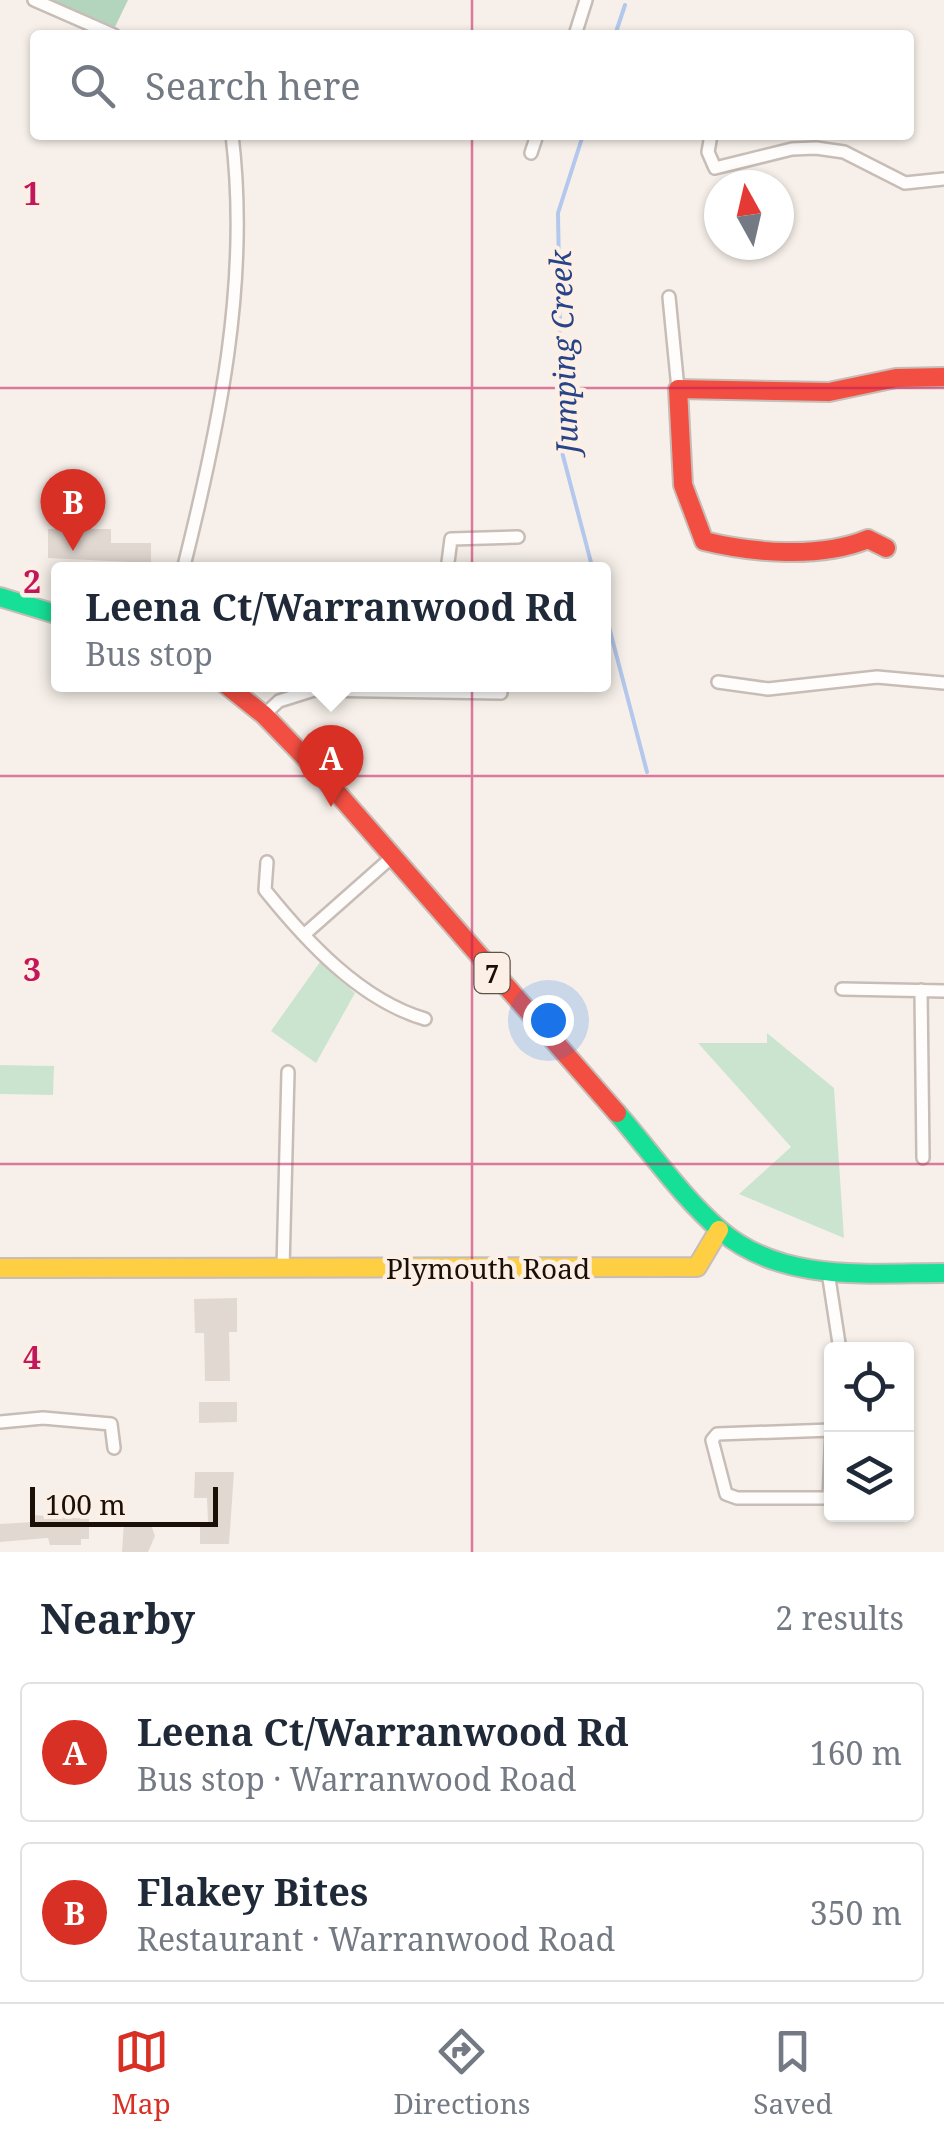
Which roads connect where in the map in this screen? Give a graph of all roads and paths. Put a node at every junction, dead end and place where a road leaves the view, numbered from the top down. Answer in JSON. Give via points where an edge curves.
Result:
{"nodes":[{"id":1,"x":34,"y":0,"type":"edge"},
{"id":2,"x":586,"y":0,"type":"edge"},
{"id":3,"x":103,"y":30,"type":"edge"},
{"id":4,"x":577,"y":30,"type":"edge"},
{"id":5,"x":233,"y":140,"type":"edge"},
{"id":6,"x":535,"y":140,"type":"edge"},
{"id":7,"x":710,"y":140,"type":"edge"},
{"id":8,"x":531,"y":153,"type":"dead end"},
{"id":9,"x":944,"y":178,"type":"edge"},
{"id":10,"x":669,"y":297,"type":"dead end"},
{"id":11,"x":944,"y":377,"type":"edge"},
{"id":12,"x":678,"y":390,"type":"junction"},
{"id":13,"x":518,"y":537,"type":"dead end"},
{"id":14,"x":886,"y":548,"type":"dead end"},
{"id":15,"x":185,"y":562,"type":"edge"},
{"id":16,"x":448,"y":562,"type":"edge"},
{"id":17,"x":0,"y":597,"type":"edge"},
{"id":18,"x":34,"y":611,"type":"junction"},
{"id":19,"x":0,"y":613,"type":"edge"},
{"id":20,"x":51,"y":614,"type":"edge"},
{"id":21,"x":718,"y":682,"type":"dead end"},
{"id":22,"x":944,"y":683,"type":"edge"},
{"id":23,"x":235,"y":692,"type":"edge"},
{"id":24,"x":308,"y":692,"type":"edge"},
{"id":25,"x":486,"y":692,"type":"edge"},
{"id":26,"x":502,"y":693,"type":"dead end"},
{"id":27,"x":264,"y":715,"type":"junction"},
{"id":28,"x":392,"y":857,"type":"junction"},
{"id":29,"x":267,"y":862,"type":"dead end"},
{"id":30,"x":306,"y":933,"type":"junction"},
{"id":31,"x":842,"y":989,"type":"dead end"},
{"id":32,"x":922,"y":990,"type":"junction"},
{"id":33,"x":944,"y":990,"type":"edge"},
{"id":34,"x":425,"y":1019,"type":"dead end"},
{"id":35,"x":288,"y":1072,"type":"dead end"},
{"id":36,"x":923,"y":1158,"type":"dead end"},
{"id":37,"x":719,"y":1230,"type":"junction"},
{"id":38,"x":0,"y":1268,"type":"edge"},
{"id":39,"x":282,"y":1268,"type":"junction"},
{"id":40,"x":828,"y":1272,"type":"junction"},
{"id":41,"x":944,"y":1273,"type":"edge"},
{"id":42,"x":839,"y":1342,"type":"edge"},
{"id":43,"x":0,"y":1422,"type":"edge"},
{"id":44,"x":831,"y":1429,"type":"edge"},
{"id":45,"x":114,"y":1448,"type":"dead end"}],
"edges":[{"from":1,"to":3,"type":"street"},
{"from":2,"to":4,"type":"street"},
{"from":5,"to":15,"type":"street","via":[[238,190],[227,384]]},
{"from":6,"to":8,"type":"street"},
{"from":7,"to":9,"type":"street","via":[[715,168],[816,148],[844,152],[905,183]]},
{"from":10,"to":12,"type":"street"},
{"from":11,"to":12,"type":"street","via":[[896,378],[829,392]]},
{"from":12,"to":14,"type":"street","via":[[683,484],[704,542],[856,548],[868,539]]},
{"from":13,"to":16,"type":"street","via":[[451,539]]},
{"from":17,"to":18,"type":"street"},
{"from":18,"to":19,"type":"street"},
{"from":18,"to":20,"type":"street"},
{"from":21,"to":22,"type":"street","via":[[768,689],[877,677]]},
{"from":23,"to":27,"type":"street","number":"7"},
{"from":24,"to":27,"type":"street","via":[[279,701]]},
{"from":25,"to":26,"type":"street"},
{"from":27,"to":28,"type":"street","number":"7"},
{"from":28,"to":30,"type":"street"},
{"from":28,"to":37,"type":"street","number":"7"},
{"from":29,"to":30,"type":"street","via":[[265,890]]},
{"from":30,"to":34,"type":"street","via":[[355,981]]},
{"from":31,"to":32,"type":"street"},
{"from":32,"to":33,"type":"street"},
{"from":32,"to":36,"type":"street"},
{"from":35,"to":39,"type":"street"},
{"from":37,"to":39,"type":"street","name":"Plymouth Road","via":[[697,1267]]},
{"from":37,"to":40,"type":"street","number":"7","via":[[766,1262]]},
{"from":38,"to":39,"type":"street","name":"Plymouth Road"},
{"from":40,"to":41,"type":"street","number":"7"},
{"from":40,"to":42,"type":"street"},
{"from":43,"to":45,"type":"street","via":[[111,1424]]},
{"from":44,"to":44,"type":"street","via":[[717,1434],[712,1440],[726,1494],[829,1498]]}]}
